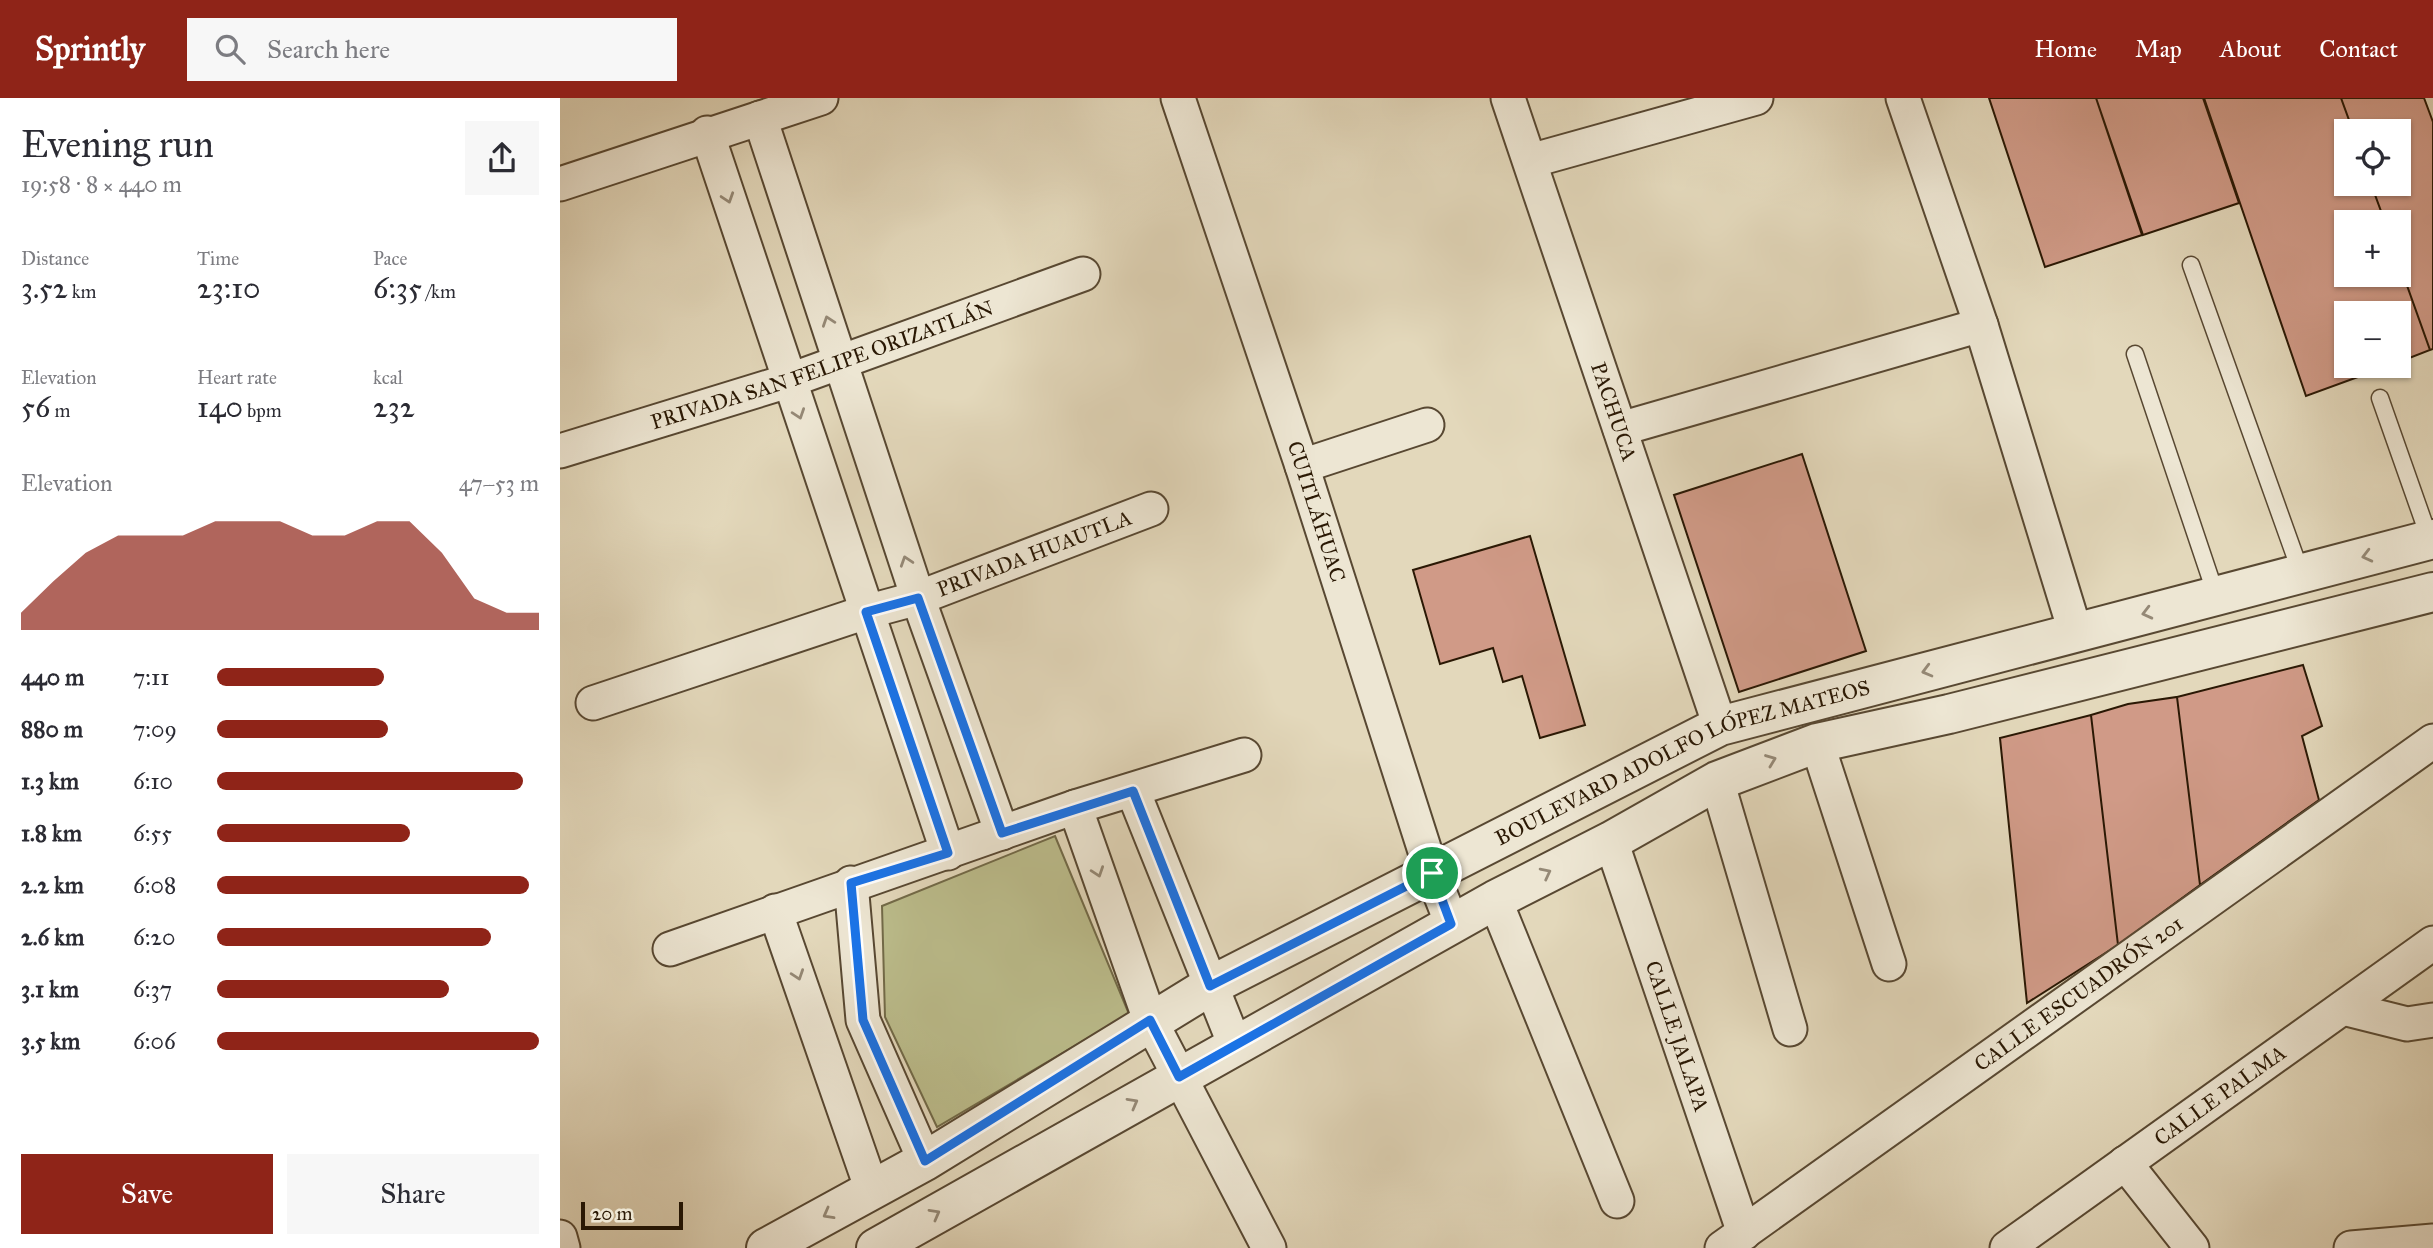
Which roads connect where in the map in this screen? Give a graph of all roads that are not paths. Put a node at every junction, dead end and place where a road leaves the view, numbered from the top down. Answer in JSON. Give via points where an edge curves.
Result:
{"nodes":[{"id":1,"x":821,"y":98,"type":"edge"},
{"id":2,"x":1178,"y":98,"type":"edge"},
{"id":3,"x":1508,"y":98,"type":"edge"},
{"id":4,"x":1756,"y":98,"type":"edge"},
{"id":5,"x":1903,"y":98,"type":"edge"},
{"id":6,"x":760,"y":118,"type":"junction"},
{"id":7,"x":707,"y":133,"type":"junction"},
{"id":8,"x":1530,"y":161,"type":"junction"},
{"id":9,"x":560,"y":184,"type":"edge"},
{"id":10,"x":2191,"y":265,"type":"dead end"},
{"id":11,"x":1083,"y":274,"type":"dead end"},
{"id":12,"x":1981,"y":325,"type":"junction"},
{"id":13,"x":2135,"y":354,"type":"dead end"},
{"id":14,"x":841,"y":359,"type":"junction"},
{"id":15,"x":788,"y":381,"type":"junction"},
{"id":16,"x":2380,"y":398,"type":"dead end"},
{"id":17,"x":1427,"y":425,"type":"dead end"},
{"id":18,"x":1620,"y":429,"type":"junction"},
{"id":19,"x":560,"y":451,"type":"edge"},
{"id":20,"x":1302,"y":466,"type":"junction"},
{"id":21,"x":1151,"y":509,"type":"dead end"},
{"id":22,"x":2431,"y":540,"type":"edge"},
{"id":23,"x":2301,"y":573,"type":"junction"},
{"id":24,"x":2433,"y":592,"type":"edge"},
{"id":25,"x":2216,"y":595,"type":"junction"},
{"id":26,"x":918,"y":598,"type":"junction"},
{"id":27,"x":866,"y":612,"type":"junction"},
{"id":28,"x":2075,"y":631,"type":"junction"},
{"id":29,"x":593,"y":703,"type":"dead end"},
{"id":30,"x":1720,"y":726,"type":"junction"},
{"id":31,"x":2433,"y":741,"type":"edge"},
{"id":32,"x":1817,"y":743,"type":"junction"},
{"id":33,"x":1244,"y":755,"type":"dead end"},
{"id":34,"x":1717,"y":781,"type":"junction"},
{"id":35,"x":1133,"y":791,"type":"junction"},
{"id":36,"x":1075,"y":807,"type":"junction"},
{"id":37,"x":1002,"y":833,"type":"junction"},
{"id":38,"x":1611,"y":841,"type":"junction"},
{"id":39,"x":948,"y":853,"type":"junction"},
{"id":40,"x":1432,"y":873,"type":"junction"},
{"id":41,"x":851,"y":883,"type":"junction"},
{"id":42,"x":1494,"y":900,"type":"junction"},
{"id":43,"x":775,"y":911,"type":"junction"},
{"id":44,"x":1451,"y":924,"type":"junction"},
{"id":45,"x":2433,"y":943,"type":"edge"},
{"id":46,"x":670,"y":949,"type":"dead end"},
{"id":47,"x":1889,"y":964,"type":"dead end"},
{"id":48,"x":1210,"y":986,"type":"junction"},
{"id":49,"x":2343,"y":1008,"type":"junction"},
{"id":50,"x":1150,"y":1020,"type":"junction"},
{"id":51,"x":2433,"y":1020,"type":"edge"},
{"id":52,"x":1790,"y":1029,"type":"dead end"},
{"id":53,"x":1235,"y":1045,"type":"junction"},
{"id":54,"x":1179,"y":1077,"type":"junction"},
{"id":55,"x":925,"y":1161,"type":"junction"},
{"id":56,"x":2125,"y":1163,"type":"junction"},
{"id":57,"x":872,"y":1190,"type":"junction"},
{"id":58,"x":1617,"y":1200,"type":"dead end"},
{"id":59,"x":560,"y":1237,"type":"edge"},
{"id":60,"x":1733,"y":1240,"type":"edge"},
{"id":61,"x":2429,"y":1244,"type":"edge"},
{"id":62,"x":563,"y":1248,"type":"edge"},
{"id":63,"x":766,"y":1248,"type":"edge"},
{"id":64,"x":876,"y":1248,"type":"edge"},
{"id":65,"x":1269,"y":1248,"type":"edge"},
{"id":66,"x":2007,"y":1248,"type":"edge"},
{"id":67,"x":2192,"y":1248,"type":"edge"},
{"id":68,"x":2351,"y":1248,"type":"edge"}],
"edges":[{"from":1,"to":6,"type":"street"},
{"from":2,"to":20,"type":"street","name":"CUITLÁHUAC"},
{"from":3,"to":8,"type":"street","name":"PACHUCA"},
{"from":4,"to":8,"type":"street"},
{"from":5,"to":12,"type":"street"},
{"from":6,"to":7,"type":"street"},
{"from":14,"to":6,"type":"street","one_way":true},
{"from":7,"to":9,"type":"street"},
{"from":7,"to":15,"type":"street","one_way":true},
{"from":8,"to":18,"type":"street","name":"PACHUCA"},
{"from":10,"to":23,"type":"lane"},
{"from":11,"to":14,"type":"street","name":"PRIVADA SAN FELIPE ORIZATLÁN"},
{"from":12,"to":18,"type":"street"},
{"from":12,"to":28,"type":"street"},
{"from":13,"to":25,"type":"lane"},
{"from":14,"to":15,"type":"street","name":"PRIVADA SAN FELIPE ORIZATLÁN"},
{"from":26,"to":14,"type":"street","one_way":true},
{"from":15,"to":19,"type":"street","name":"PRIVADA SAN FELIPE ORIZATLÁN"},
{"from":15,"to":27,"type":"street","one_way":true},
{"from":16,"to":22,"type":"lane"},
{"from":17,"to":20,"type":"street"},
{"from":18,"to":30,"type":"street","name":"PACHUCA"},
{"from":20,"to":40,"type":"street","name":"CUITLÁHUAC"},
{"from":21,"to":26,"type":"street","name":"PRIVADA HUAUTLA"},
{"from":22,"to":23,"type":"street","name":"BOULEVARD ADOLFO LÓPEZ MATEOS","one_way":true},
{"from":23,"to":25,"type":"street","name":"BOULEVARD ADOLFO LÓPEZ MATEOS"},
{"from":24,"to":32,"type":"street","name":"BOULEVARD ADOLFO LÓPEZ MATEOS"},
{"from":25,"to":28,"type":"street","name":"BOULEVARD ADOLFO LÓPEZ MATEOS","one_way":true},
{"from":26,"to":27,"type":"street","name":"PRIVADA HUAUTLA"},
{"from":26,"to":37,"type":"street"},
{"from":27,"to":29,"type":"street","name":"PRIVADA HUAUTLA"},
{"from":27,"to":39,"type":"street"},
{"from":28,"to":30,"type":"street","name":"BOULEVARD ADOLFO LÓPEZ MATEOS","one_way":true},
{"from":30,"to":40,"type":"street","name":"BOULEVARD ADOLFO LÓPEZ MATEOS"},
{"from":31,"to":60,"type":"street","name":"CALLE ESCUADRÓN 201"},
{"from":34,"to":32,"type":"street","name":"BOULEVARD ADOLFO LÓPEZ MATEOS","one_way":true},
{"from":32,"to":47,"type":"street"},
{"from":33,"to":35,"type":"street"},
{"from":34,"to":38,"type":"street","name":"BOULEVARD ADOLFO LÓPEZ MATEOS"},
{"from":34,"to":52,"type":"street"},
{"from":35,"to":36,"type":"street"},
{"from":35,"to":48,"type":"street"},
{"from":36,"to":37,"type":"street"},
{"from":36,"to":50,"type":"street","one_way":true},
{"from":37,"to":39,"type":"street"},
{"from":42,"to":38,"type":"street","name":"BOULEVARD ADOLFO LÓPEZ MATEOS","one_way":true},
{"from":38,"to":60,"type":"street","name":"CALLE JALAPA"},
{"from":39,"to":41,"type":"street"},
{"from":40,"to":44,"type":"street","name":"CUITLÁHUAC"},
{"from":40,"to":48,"type":"street","name":"BOULEVARD ADOLFO LÓPEZ MATEOS"},
{"from":41,"to":43,"type":"street"},
{"from":41,"to":55,"type":"street","via":[[863,1020]]},
{"from":42,"to":44,"type":"street","name":"BOULEVARD ADOLFO LÓPEZ MATEOS"},
{"from":42,"to":58,"type":"street"},
{"from":43,"to":46,"type":"street"},
{"from":43,"to":57,"type":"street","one_way":true},
{"from":44,"to":53,"type":"street","name":"BOULEVARD ADOLFO LÓPEZ MATEOS"},
{"from":45,"to":49,"type":"street","name":"CALLE PALMA"},
{"from":48,"to":50,"type":"street","name":"BOULEVARD ADOLFO LÓPEZ MATEOS"},
{"from":48,"to":53,"type":"street"},
{"from":49,"to":51,"type":"street","via":[[2407,1024]]},
{"from":49,"to":56,"type":"street","name":"CALLE PALMA"},
{"from":50,"to":54,"type":"street"},
{"from":50,"to":55,"type":"street","name":"BOULEVARD ADOLFO LÓPEZ MATEOS"},
{"from":53,"to":54,"type":"street","name":"BOULEVARD ADOLFO LÓPEZ MATEOS"},
{"from":64,"to":54,"type":"street","name":"BOULEVARD ADOLFO LÓPEZ MATEOS","one_way":true},
{"from":54,"to":65,"type":"street"},
{"from":55,"to":57,"type":"street","name":"BOULEVARD ADOLFO LÓPEZ MATEOS"},
{"from":56,"to":66,"type":"street","name":"CALLE PALMA"},
{"from":56,"to":67,"type":"street"},
{"from":57,"to":63,"type":"street","name":"BOULEVARD ADOLFO LÓPEZ MATEOS","one_way":true},
{"from":59,"to":62,"type":"street"},
{"from":61,"to":68,"type":"street"}]}
